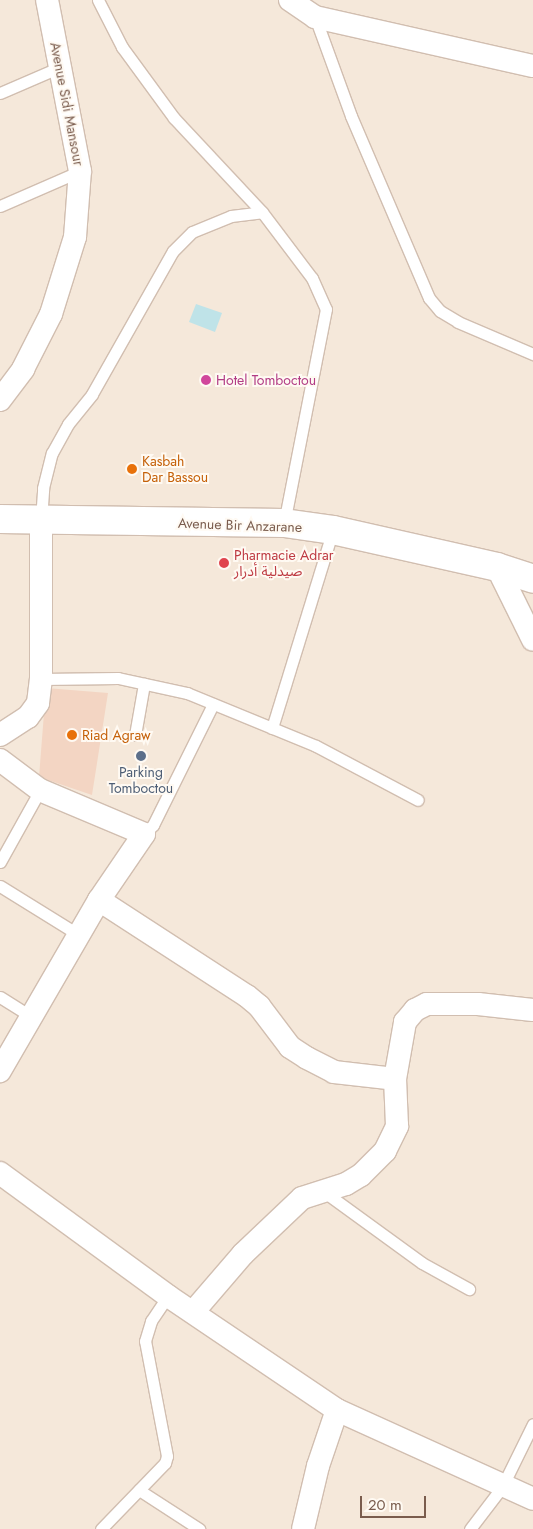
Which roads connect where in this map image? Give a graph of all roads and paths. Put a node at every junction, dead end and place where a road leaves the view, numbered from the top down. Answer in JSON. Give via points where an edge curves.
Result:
{"nodes":[{"id":1,"x":47,"y":0,"type":"edge"},
{"id":2,"x":98,"y":0,"type":"edge"},
{"id":3,"x":290,"y":0,"type":"edge"},
{"id":4,"x":315,"y":17,"type":"junction"},
{"id":5,"x":533,"y":66,"type":"edge"},
{"id":6,"x":60,"y":67,"type":"junction"},
{"id":7,"x":0,"y":92,"type":"edge"},
{"id":8,"x":80,"y":170,"type":"junction"},
{"id":9,"x":0,"y":206,"type":"edge"},
{"id":10,"x":262,"y":212,"type":"junction"},
{"id":11,"x":533,"y":354,"type":"edge"},
{"id":12,"x":0,"y":400,"type":"edge"},
{"id":13,"x":0,"y":519,"type":"edge"},
{"id":14,"x":41,"y":520,"type":"junction"},
{"id":15,"x":284,"y":523,"type":"junction"},
{"id":16,"x":334,"y":530,"type":"junction"},
{"id":17,"x":497,"y":567,"type":"junction"},
{"id":18,"x":533,"y":579,"type":"edge"},
{"id":19,"x":533,"y":640,"type":"edge"},
{"id":20,"x":41,"y":679,"type":"junction"},
{"id":21,"x":144,"y":684,"type":"junction"},
{"id":22,"x":213,"y":704,"type":"junction"},
{"id":23,"x":272,"y":728,"type":"junction"},
{"id":24,"x":0,"y":735,"type":"edge"},
{"id":25,"x":135,"y":735,"type":"dead end"},
{"id":26,"x":0,"y":760,"type":"edge"},
{"id":27,"x":40,"y":790,"type":"junction"},
{"id":28,"x":418,"y":800,"type":"dead end"},
{"id":29,"x":144,"y":834,"type":"junction"},
{"id":30,"x":0,"y":862,"type":"edge"},
{"id":31,"x":0,"y":886,"type":"edge"},
{"id":32,"x":99,"y":900,"type":"junction"},
{"id":33,"x":79,"y":935,"type":"junction"},
{"id":34,"x":0,"y":997,"type":"edge"},
{"id":35,"x":533,"y":1010,"type":"edge"},
{"id":36,"x":31,"y":1016,"type":"junction"},
{"id":37,"x":0,"y":1071,"type":"edge"},
{"id":38,"x":395,"y":1079,"type":"junction"},
{"id":39,"x":0,"y":1173,"type":"edge"},
{"id":40,"x":323,"y":1191,"type":"junction"},
{"id":41,"x":469,"y":1288,"type":"dead end"},
{"id":42,"x":168,"y":1296,"type":"junction"},
{"id":43,"x":194,"y":1311,"type":"junction"},
{"id":44,"x":337,"y":1410,"type":"junction"},
{"id":45,"x":533,"y":1424,"type":"edge"},
{"id":46,"x":502,"y":1487,"type":"junction"},
{"id":47,"x":139,"y":1490,"type":"junction"},
{"id":48,"x":533,"y":1499,"type":"edge"},
{"id":49,"x":101,"y":1529,"type":"edge"},
{"id":50,"x":199,"y":1529,"type":"edge"},
{"id":51,"x":303,"y":1529,"type":"edge"},
{"id":52,"x":470,"y":1529,"type":"edge"}],
"edges":[{"from":1,"to":6,"type":"street","name":"Avenue Sidi Mansour"},
{"from":2,"to":10,"type":"lane","via":[[122,47],[174,118]]},
{"from":3,"to":4,"type":"street"},
{"from":4,"to":5,"type":"street"},
{"from":4,"to":11,"type":"lane","via":[[351,116],[429,298],[440,311],[458,322]]},
{"from":6,"to":7,"type":"lane"},
{"from":6,"to":8,"type":"street","name":"Avenue Sidi Mansour"},
{"from":8,"to":9,"type":"lane"},
{"from":8,"to":12,"type":"street","name":"Avenue Sidi Mansour","via":[[75,237],[51,314],[23,369]]},
{"from":10,"to":14,"type":"lane","via":[[231,216],[192,232],[173,251],[92,394],[68,424],[52,453],[43,488]]},
{"from":10,"to":15,"type":"lane","via":[[312,278],[326,309]]},
{"from":13,"to":14,"type":"street","name":"Avenue Bir Anzarane"},
{"from":14,"to":15,"type":"street","name":"Avenue Bir Anzarane"},
{"from":14,"to":20,"type":"street"},
{"from":15,"to":16,"type":"street","name":"Avenue Bir Anzarane"},
{"from":16,"to":17,"type":"street","name":"Avenue Bir Anzarane"},
{"from":16,"to":23,"type":"lane"},
{"from":17,"to":18,"type":"street","name":"Avenue Bir Anzarane"},
{"from":17,"to":19,"type":"street"},
{"from":20,"to":21,"type":"lane","via":[[118,678]]},
{"from":20,"to":24,"type":"street","via":[[38,703],[28,717]]},
{"from":21,"to":22,"type":"lane","via":[[187,693]]},
{"from":21,"to":25,"type":"lane"},
{"from":22,"to":23,"type":"lane"},
{"from":22,"to":29,"type":"lane","via":[[153,825]]},
{"from":23,"to":28,"type":"lane","via":[[316,746]]},
{"from":26,"to":27,"type":"street"},
{"from":27,"to":29,"type":"street"},
{"from":27,"to":30,"type":"lane"},
{"from":29,"to":32,"type":"street"},
{"from":31,"to":33,"type":"lane"},
{"from":32,"to":33,"type":"street"},
{"from":32,"to":38,"type":"street","via":[[247,996],[290,1047],[307,1058],[334,1072]]},
{"from":33,"to":36,"type":"street"},
{"from":34,"to":36,"type":"lane"},
{"from":35,"to":38,"type":"street","via":[[478,1004],[427,1004],[415,1010],[405,1022]]},
{"from":36,"to":37,"type":"street"},
{"from":38,"to":40,"type":"street","via":[[397,1126],[385,1151],[362,1175]]},
{"from":39,"to":42,"type":"street"},
{"from":40,"to":41,"type":"lane","via":[[422,1263]]},
{"from":40,"to":43,"type":"street","via":[[302,1198],[243,1254]]},
{"from":42,"to":43,"type":"street"},
{"from":42,"to":47,"type":"lane","via":[[151,1321],[146,1341],[168,1456]]},
{"from":43,"to":44,"type":"street"},
{"from":44,"to":46,"type":"street"},
{"from":44,"to":51,"type":"street","via":[[318,1466]]},
{"from":45,"to":46,"type":"lane"},
{"from":46,"to":48,"type":"street"},
{"from":46,"to":52,"type":"lane"},
{"from":47,"to":49,"type":"lane"},
{"from":47,"to":50,"type":"lane"}]}
